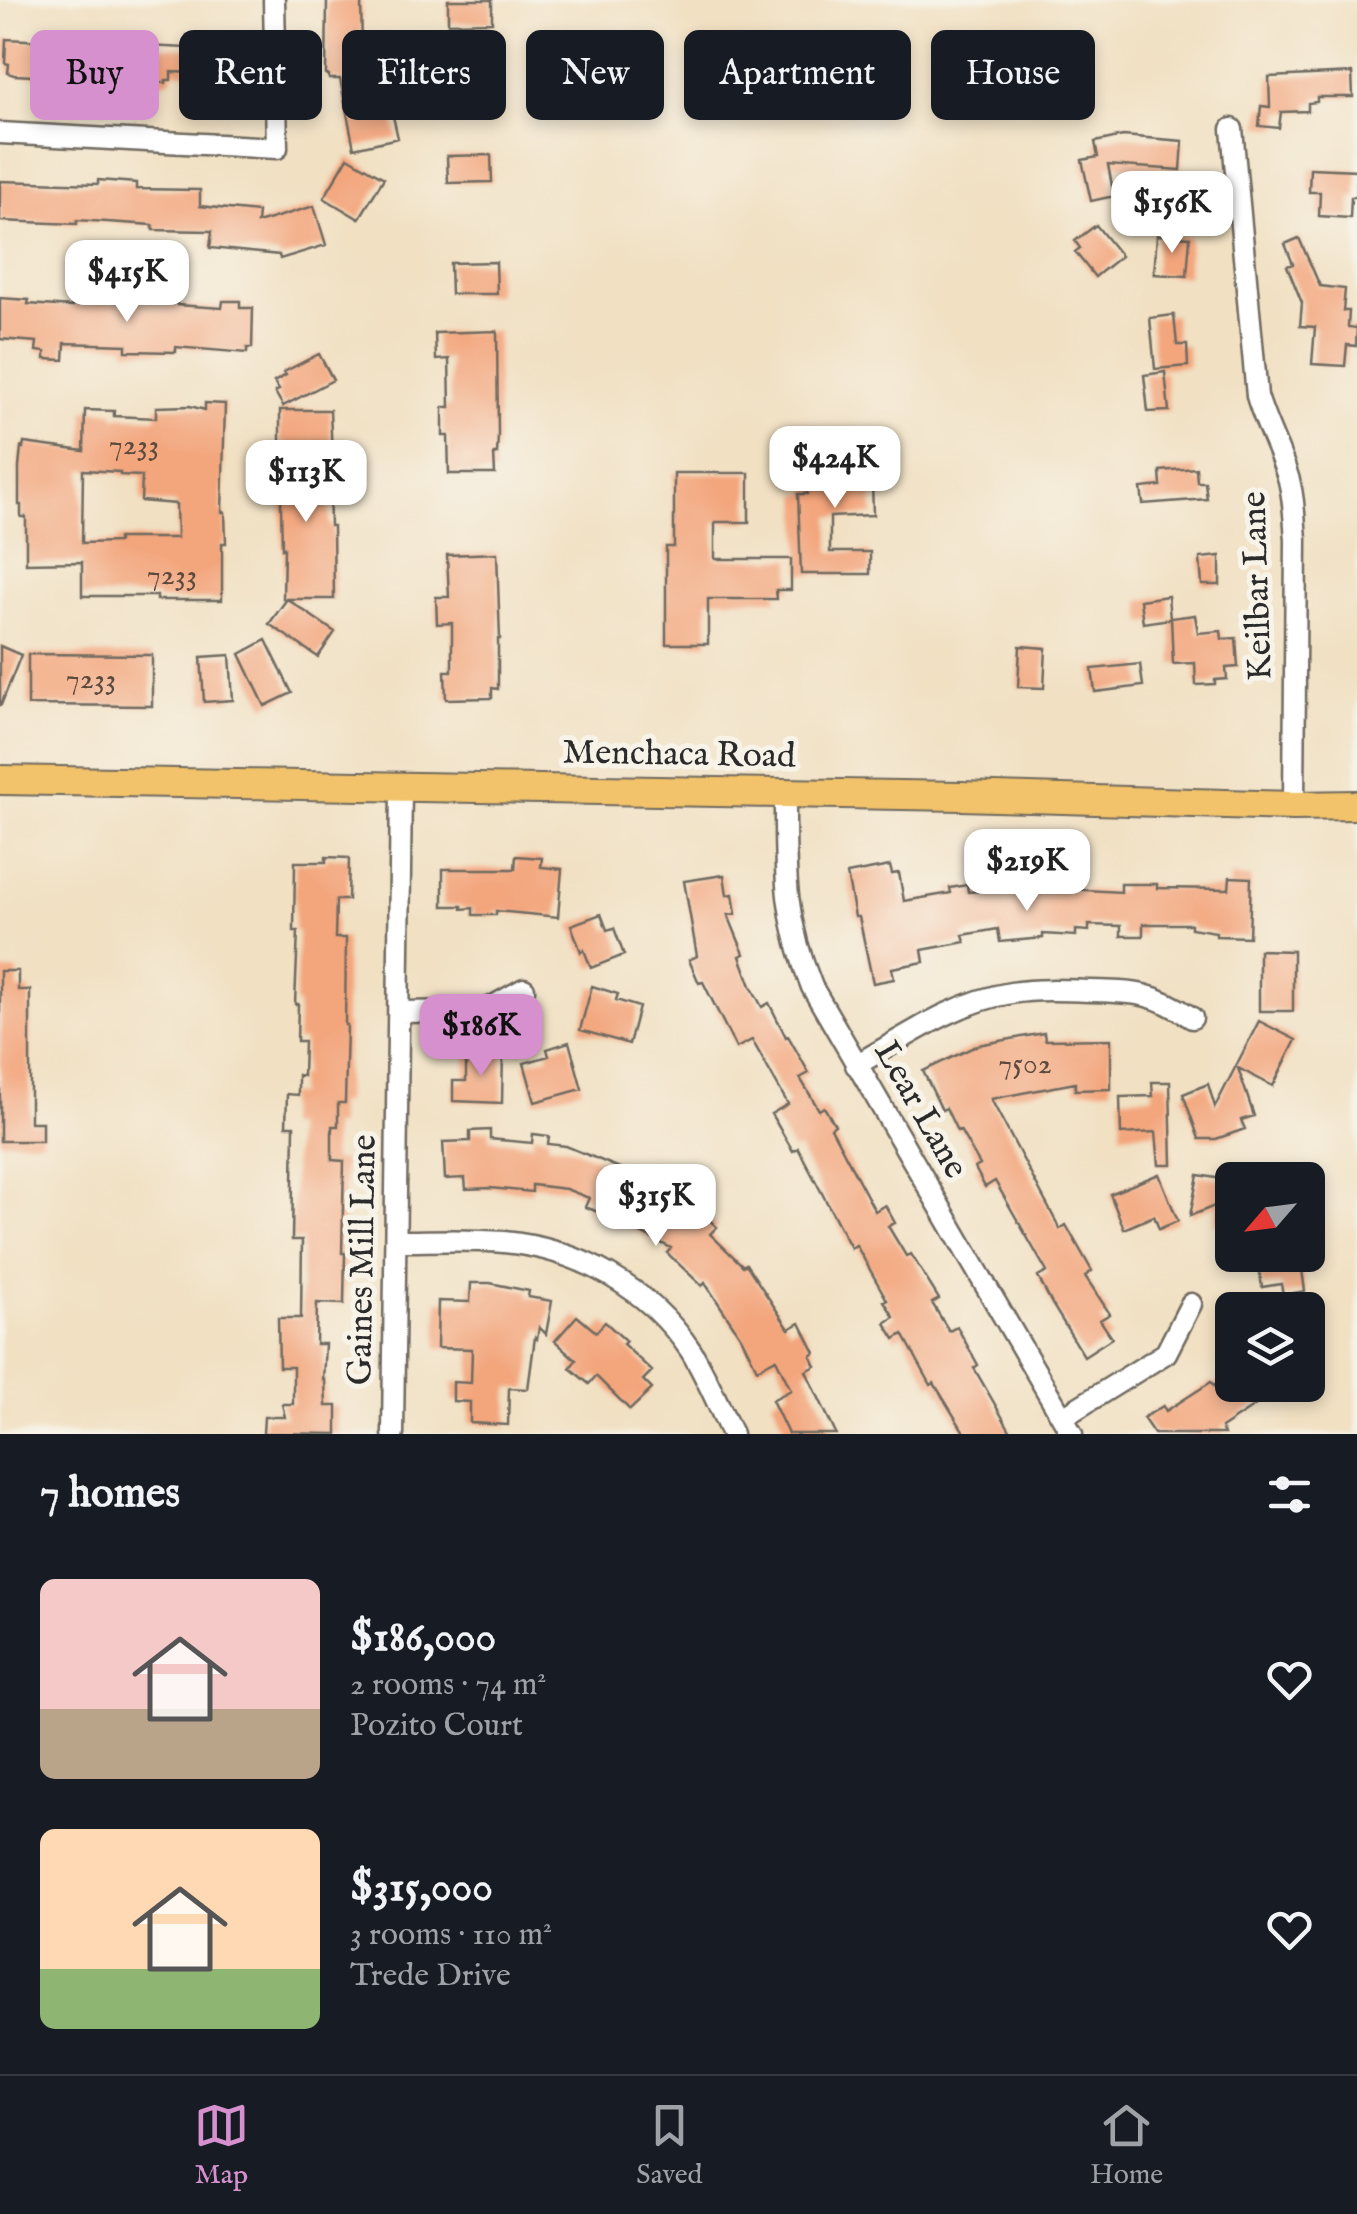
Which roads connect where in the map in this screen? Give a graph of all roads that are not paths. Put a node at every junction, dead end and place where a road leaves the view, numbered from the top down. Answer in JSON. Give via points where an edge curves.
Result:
{"nodes":[{"id":1,"x":274,"y":0,"type":"edge"},
{"id":2,"x":1232,"y":130,"type":"dead end"},
{"id":3,"x":0,"y":133,"type":"edge"},
{"id":4,"x":0,"y":780,"type":"edge"},
{"id":5,"x":401,"y":788,"type":"junction"},
{"id":6,"x":784,"y":795,"type":"junction"},
{"id":7,"x":1357,"y":805,"type":"edge"},
{"id":8,"x":1294,"y":806,"type":"junction"},
{"id":9,"x":524,"y":989,"type":"dead end"},
{"id":10,"x":400,"y":1012,"type":"junction"},
{"id":11,"x":1192,"y":1018,"type":"dead end"},
{"id":12,"x":856,"y":1065,"type":"junction"},
{"id":13,"x":396,"y":1241,"type":"junction"},
{"id":14,"x":1192,"y":1304,"type":"dead end"},
{"id":15,"x":1067,"y":1425,"type":"edge"},
{"id":16,"x":394,"y":1434,"type":"edge"},
{"id":17,"x":732,"y":1434,"type":"edge"}],
"edges":[{"from":1,"to":3,"type":"street","via":[[277,148]]},
{"from":2,"to":8,"type":"street","name":"Keilbar Lane","via":[[1254,375],[1293,502]]},
{"from":4,"to":5,"type":"main road","name":"Menchaca Road"},
{"from":5,"to":6,"type":"main road","name":"Menchaca Road"},
{"from":5,"to":10,"type":"street","name":"Gaines Mill Lane"},
{"from":6,"to":8,"type":"main road","name":"Menchaca Road"},
{"from":6,"to":12,"type":"street","name":"Lear Lane","via":[[785,884],[796,942],[812,987]]},
{"from":7,"to":8,"type":"main road","name":"Menchaca Road"},
{"from":9,"to":10,"type":"street","via":[[476,1011]]},
{"from":10,"to":13,"type":"street","name":"Gaines Mill Lane"},
{"from":11,"to":12,"type":"street","via":[[1168,1002],[1126,992],[1032,990],[962,1007]]},
{"from":12,"to":15,"type":"street","name":"Lear Lane"},
{"from":13,"to":16,"type":"street","name":"Gaines Mill Lane"},
{"from":13,"to":17,"type":"street","via":[[541,1247],[596,1267],[672,1326]]},
{"from":14,"to":15,"type":"street","via":[[1166,1353]]}]}
